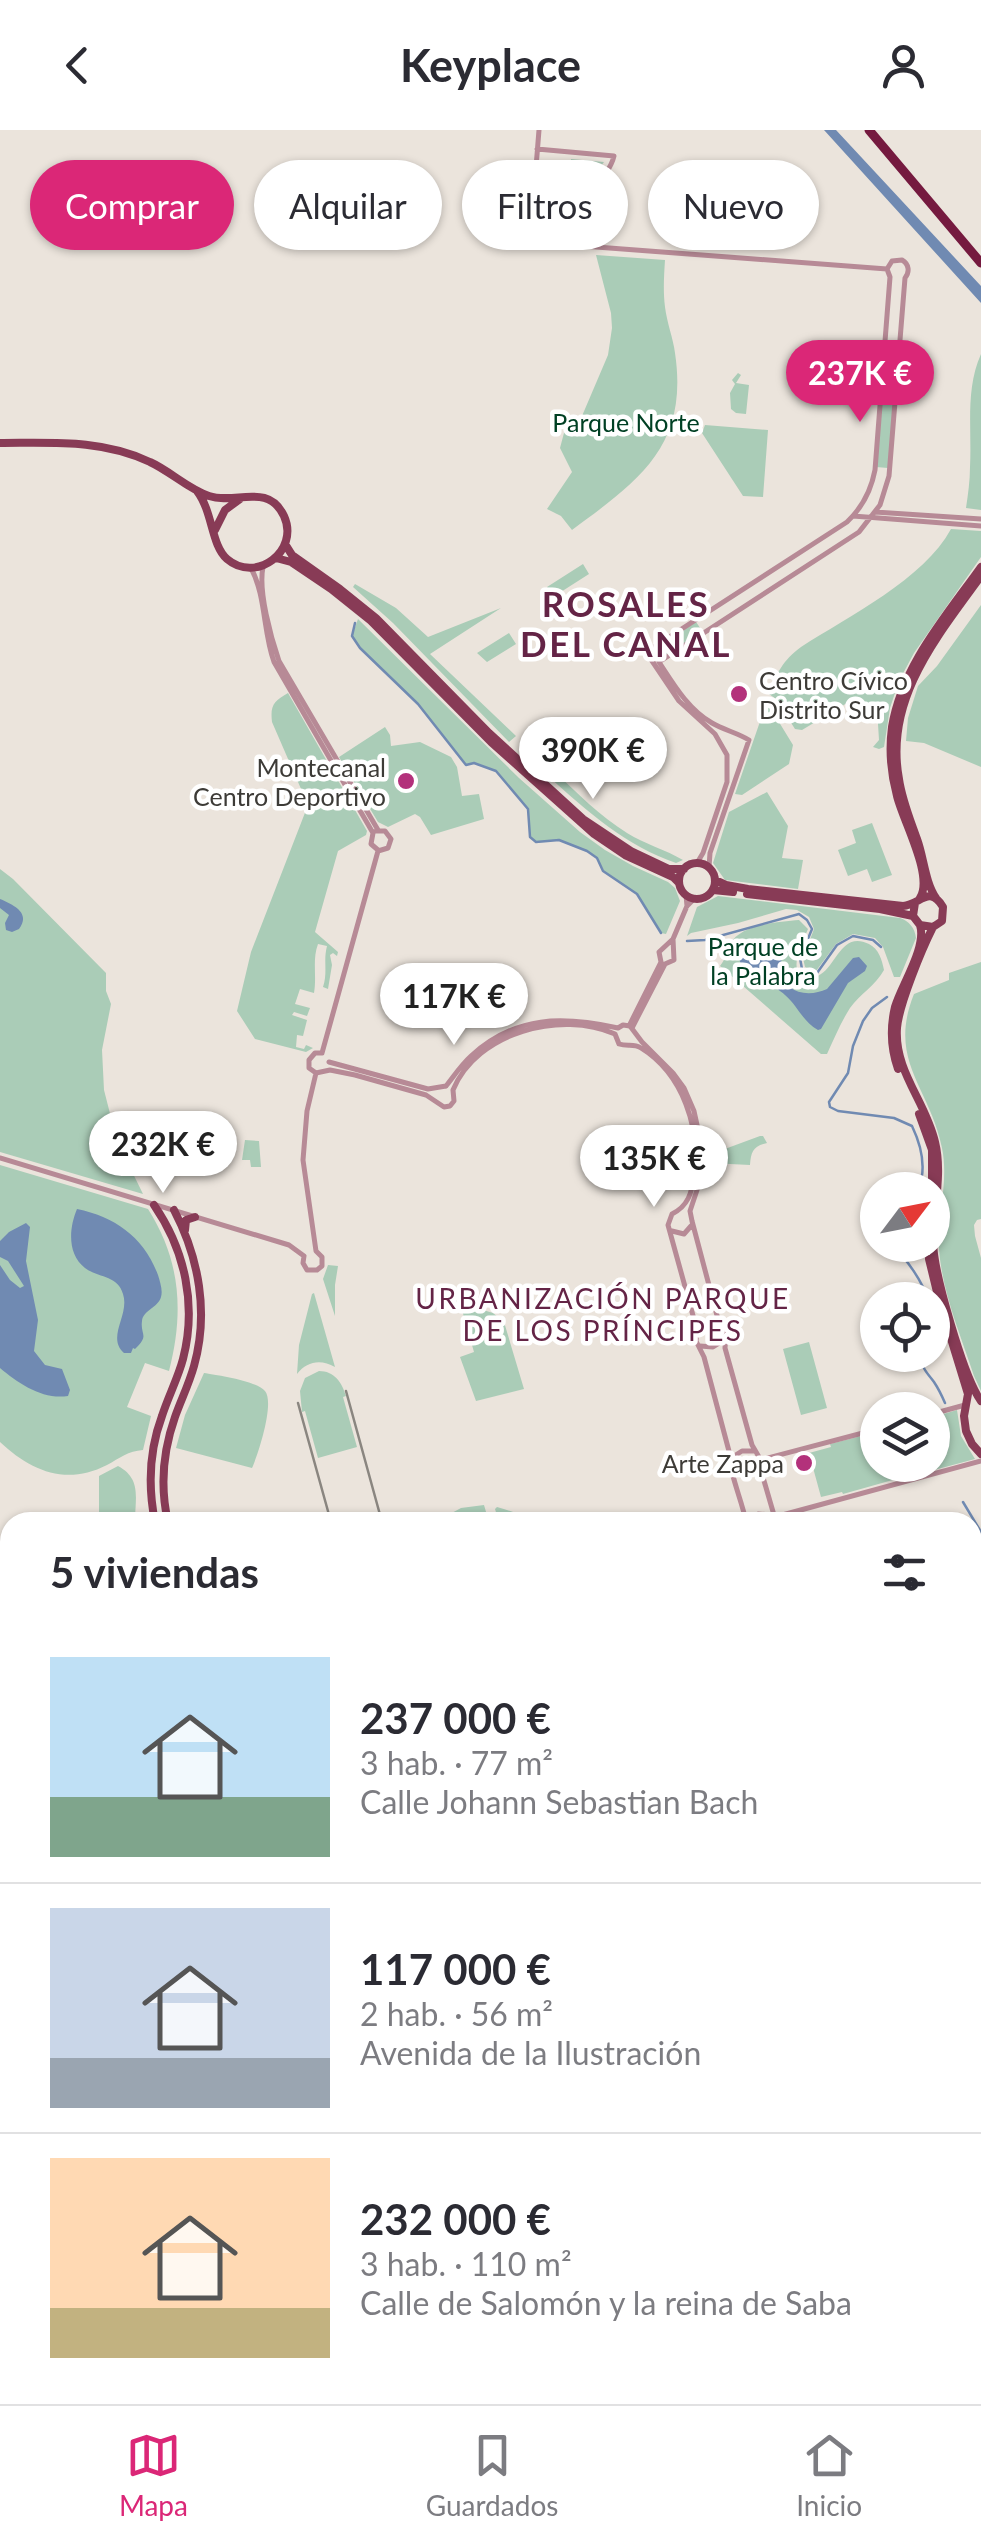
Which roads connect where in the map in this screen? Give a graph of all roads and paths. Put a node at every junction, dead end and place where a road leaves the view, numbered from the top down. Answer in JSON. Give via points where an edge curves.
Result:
{"nodes":[{"id":1,"x":539,"y":130,"type":"edge"},
{"id":2,"x":869,"y":130,"type":"edge"},
{"id":3,"x":877,"y":130,"type":"edge"},
{"id":4,"x":538,"y":148,"type":"junction"},
{"id":5,"x":537,"y":160,"type":"edge"},
{"id":6,"x":613,"y":160,"type":"edge"},
{"id":7,"x":628,"y":249,"type":"edge"},
{"id":8,"x":981,"y":255,"type":"edge"},
{"id":9,"x":981,"y":263,"type":"edge"},
{"id":10,"x":887,"y":269,"type":"junction"},
{"id":11,"x":890,"y":277,"type":"junction"},
{"id":12,"x":905,"y":278,"type":"junction"},
{"id":13,"x":0,"y":443,"type":"edge"},
{"id":14,"x":874,"y":477,"type":"junction"},
{"id":15,"x":888,"y":480,"type":"junction"},
{"id":16,"x":197,"y":490,"type":"junction"},
{"id":17,"x":242,"y":496,"type":"junction"},
{"id":18,"x":874,"y":514,"type":"junction"},
{"id":19,"x":854,"y":516,"type":"junction"},
{"id":20,"x":981,"y":522,"type":"edge"},
{"id":21,"x":215,"y":534,"type":"junction"},
{"id":22,"x":816,"y":542,"type":"junction"},
{"id":23,"x":285,"y":544,"type":"junction"},
{"id":24,"x":822,"y":556,"type":"junction"},
{"id":25,"x":276,"y":558,"type":"junction"},
{"id":26,"x":264,"y":566,"type":"junction"},
{"id":27,"x":981,"y":567,"type":"edge"},
{"id":28,"x":251,"y":568,"type":"junction"},
{"id":29,"x":981,"y":576,"type":"edge"},
{"id":30,"x":734,"y":734,"type":"junction"},
{"id":31,"x":723,"y":746,"type":"junction"},
{"id":32,"x":744,"y":755,"type":"junction"},
{"id":33,"x":376,"y":832,"type":"junction"},
{"id":34,"x":378,"y":850,"type":"junction"},
{"id":35,"x":697,"y":863,"type":"junction"},
{"id":36,"x":708,"y":867,"type":"junction"},
{"id":37,"x":684,"y":869,"type":"junction"},
{"id":38,"x":680,"y":883,"type":"junction"},
{"id":39,"x":714,"y":885,"type":"junction"},
{"id":40,"x":690,"y":896,"type":"junction"},
{"id":41,"x":936,"y":898,"type":"junction"},
{"id":42,"x":918,"y":901,"type":"junction"},
{"id":43,"x":913,"y":916,"type":"junction"},
{"id":44,"x":920,"y":925,"type":"junction"},
{"id":45,"x":933,"y":927,"type":"junction"},
{"id":46,"x":669,"y":949,"type":"junction"},
{"id":47,"x":663,"y":963,"type":"junction"},
{"id":48,"x":630,"y":1027,"type":"junction"},
{"id":49,"x":616,"y":1031,"type":"junction"},
{"id":50,"x":636,"y":1036,"type":"junction"},
{"id":51,"x":632,"y":1044,"type":"junction"},
{"id":52,"x":322,"y":1053,"type":"junction"},
{"id":53,"x":328,"y":1066,"type":"junction"},
{"id":54,"x":316,"y":1073,"type":"junction"},
{"id":55,"x":449,"y":1088,"type":"junction"},
{"id":56,"x":438,"y":1089,"type":"junction"},
{"id":57,"x":434,"y":1099,"type":"junction"},
{"id":58,"x":0,"y":1158,"type":"edge"},
{"id":59,"x":932,"y":1172,"type":"edge"},
{"id":60,"x":154,"y":1204,"type":"junction"},
{"id":61,"x":678,"y":1211,"type":"junction"},
{"id":62,"x":172,"y":1212,"type":"junction"},
{"id":63,"x":195,"y":1217,"type":"junction"},
{"id":64,"x":165,"y":1220,"type":"junction"},
{"id":65,"x":692,"y":1220,"type":"junction"},
{"id":66,"x":670,"y":1229,"type":"junction"},
{"id":67,"x":186,"y":1234,"type":"junction"},
{"id":68,"x":316,"y":1251,"type":"junction"},
{"id":69,"x":304,"y":1256,"type":"junction"},
{"id":70,"x":930,"y":1262,"type":"edge"},
{"id":71,"x":722,"y":1328,"type":"junction"},
{"id":72,"x":697,"y":1334,"type":"junction"},
{"id":73,"x":724,"y":1339,"type":"junction"},
{"id":74,"x":700,"y":1346,"type":"junction"},
{"id":75,"x":981,"y":1401,"type":"edge"},
{"id":76,"x":968,"y":1404,"type":"junction"},
{"id":77,"x":950,"y":1409,"type":"edge"},
{"id":78,"x":860,"y":1434,"type":"edge"},
{"id":79,"x":755,"y":1451,"type":"junction"},
{"id":80,"x":730,"y":1458,"type":"junction"},
{"id":81,"x":981,"y":1458,"type":"edge"},
{"id":82,"x":759,"y":1462,"type":"junction"},
{"id":83,"x":732,"y":1469,"type":"junction"},
{"id":84,"x":153,"y":1512,"type":"edge"},
{"id":85,"x":167,"y":1512,"type":"edge"},
{"id":86,"x":743,"y":1512,"type":"edge"},
{"id":87,"x":773,"y":1512,"type":"edge"},
{"id":88,"x":796,"y":1512,"type":"edge"}],
"edges":[{"from":1,"to":4,"type":"street"},
{"from":2,"to":9,"type":"highway"},
{"from":3,"to":8,"type":"highway"},
{"from":4,"to":5,"type":"street"},
{"from":4,"to":6,"type":"street"},
{"from":7,"to":10,"type":"street"},
{"from":10,"to":11,"type":"street"},
{"from":10,"to":12,"type":"street","via":[[902,260]]},
{"from":11,"to":12,"type":"street"},
{"from":11,"to":14,"type":"street"},
{"from":12,"to":15,"type":"street"},
{"from":13,"to":16,"type":"main road","via":[[113,448]]},
{"from":14,"to":15,"type":"street"},
{"from":14,"to":19,"type":"street"},
{"from":15,"to":18,"type":"street"},
{"from":16,"to":17,"type":"main road","via":[[216,498]]},
{"from":16,"to":21,"type":"main road"},
{"from":17,"to":21,"type":"main road","via":[[222,513]]},
{"from":17,"to":23,"type":"main road","via":[[279,508]]},
{"from":18,"to":19,"type":"street"},
{"from":18,"to":20,"type":"street"},
{"from":18,"to":24,"type":"street"},
{"from":19,"to":22,"type":"street"},
{"from":21,"to":28,"type":"main road","via":[[227,559]]},
{"from":22,"to":24,"type":"street"},
{"from":22,"to":31,"type":"street","via":[[646,652],[679,701]]},
{"from":23,"to":25,"type":"main road"},
{"from":23,"to":37,"type":"main road","via":[[384,625],[584,819],[643,857]]},
{"from":24,"to":30,"type":"street","via":[[659,662],[691,706]]},
{"from":25,"to":26,"type":"main road"},
{"from":25,"to":38,"type":"main road","via":[[371,621],[583,825]]},
{"from":26,"to":28,"type":"main road"},
{"from":26,"to":33,"type":"street","via":[[280,661]]},
{"from":27,"to":42,"type":"main road","via":[[914,664],[892,727],[894,783],[925,887]]},
{"from":28,"to":33,"type":"street","via":[[274,662]]},
{"from":29,"to":41,"type":"main road","via":[[919,666],[899,721],[898,776]]},
{"from":30,"to":31,"type":"street"},
{"from":30,"to":32,"type":"street","via":[[749,740]]},
{"from":31,"to":32,"type":"street"},
{"from":31,"to":35,"type":"street","via":[[726,785]]},
{"from":32,"to":36,"type":"street"},
{"from":33,"to":34,"type":"street","via":[[371,844]]},
{"from":33,"to":34,"type":"street","via":[[388,832],[391,842]]},
{"from":34,"to":52,"type":"street"},
{"from":35,"to":36,"type":"main road"},
{"from":35,"to":37,"type":"main road"},
{"from":36,"to":39,"type":"main road"},
{"from":37,"to":38,"type":"main road"},
{"from":38,"to":40,"type":"main road"},
{"from":39,"to":40,"type":"main road","via":[[705,897]]},
{"from":39,"to":42,"type":"main road","via":[[903,906]]},
{"from":39,"to":43,"type":"main road"},
{"from":40,"to":46,"type":"street"},
{"from":41,"to":42,"type":"main road"},
{"from":41,"to":45,"type":"main road","via":[[944,916]]},
{"from":42,"to":43,"type":"main road"},
{"from":43,"to":44,"type":"main road"},
{"from":44,"to":45,"type":"main road"},
{"from":44,"to":59,"type":"main road","via":[[892,1032],[898,1071],[932,1150]]},
{"from":45,"to":75,"type":"main road","via":[[902,1004],[897,1041],[936,1143],[934,1261]]},
{"from":46,"to":47,"type":"street","via":[[658,954]]},
{"from":46,"to":47,"type":"street","via":[[674,960]]},
{"from":47,"to":48,"type":"street"},
{"from":48,"to":49,"type":"street"},
{"from":48,"to":50,"type":"street"},
{"from":49,"to":51,"type":"street","via":[[621,1046]]},
{"from":49,"to":55,"type":"street","via":[[576,1024],[527,1030],[483,1053]]},
{"from":50,"to":51,"type":"street"},
{"from":50,"to":65,"type":"street","via":[[674,1072],[694,1112],[701,1159]]},
{"from":51,"to":61,"type":"street","via":[[667,1073],[692,1124],[693,1181]]},
{"from":52,"to":53,"type":"street"},
{"from":52,"to":54,"type":"street","via":[[308,1060]]},
{"from":53,"to":54,"type":"street"},
{"from":53,"to":56,"type":"street"},
{"from":53,"to":57,"type":"street"},
{"from":54,"to":68,"type":"street","via":[[303,1160]]},
{"from":55,"to":56,"type":"street"},
{"from":55,"to":57,"type":"street","via":[[455,1098],[450,1106]]},
{"from":56,"to":57,"type":"street"},
{"from":58,"to":60,"type":"street"},
{"from":60,"to":62,"type":"street"},
{"from":60,"to":64,"type":"main road"},
{"from":61,"to":65,"type":"street"},
{"from":61,"to":66,"type":"street"},
{"from":62,"to":63,"type":"street"},
{"from":62,"to":64,"type":"main road"},
{"from":62,"to":67,"type":"main road"},
{"from":63,"to":67,"type":"main road","via":[[184,1222]]},
{"from":63,"to":69,"type":"street","via":[[292,1246]]},
{"from":64,"to":84,"type":"main road","via":[[182,1263],[188,1320],[182,1362],[157,1429]]},
{"from":65,"to":66,"type":"street","via":[[684,1234]]},
{"from":65,"to":71,"type":"street"},
{"from":66,"to":72,"type":"street"},
{"from":67,"to":85,"type":"main road","via":[[198,1276],[201,1330],[165,1454]]},
{"from":68,"to":69,"type":"street"},
{"from":68,"to":69,"type":"street","via":[[323,1260],[316,1270],[305,1268]]},
{"from":70,"to":76,"type":"main road"},
{"from":71,"to":72,"type":"street"},
{"from":71,"to":73,"type":"street"},
{"from":72,"to":74,"type":"street"},
{"from":73,"to":74,"type":"street"},
{"from":73,"to":79,"type":"street"},
{"from":74,"to":80,"type":"street"},
{"from":75,"to":76,"type":"main road"},
{"from":76,"to":77,"type":"street"},
{"from":76,"to":81,"type":"main road","via":[[966,1431]]},
{"from":78,"to":82,"type":"street"},
{"from":79,"to":80,"type":"street"},
{"from":79,"to":82,"type":"street"},
{"from":80,"to":83,"type":"street"},
{"from":81,"to":88,"type":"street"},
{"from":82,"to":83,"type":"street","via":[[744,1472]]},
{"from":82,"to":87,"type":"street"},
{"from":83,"to":86,"type":"street"}]}
